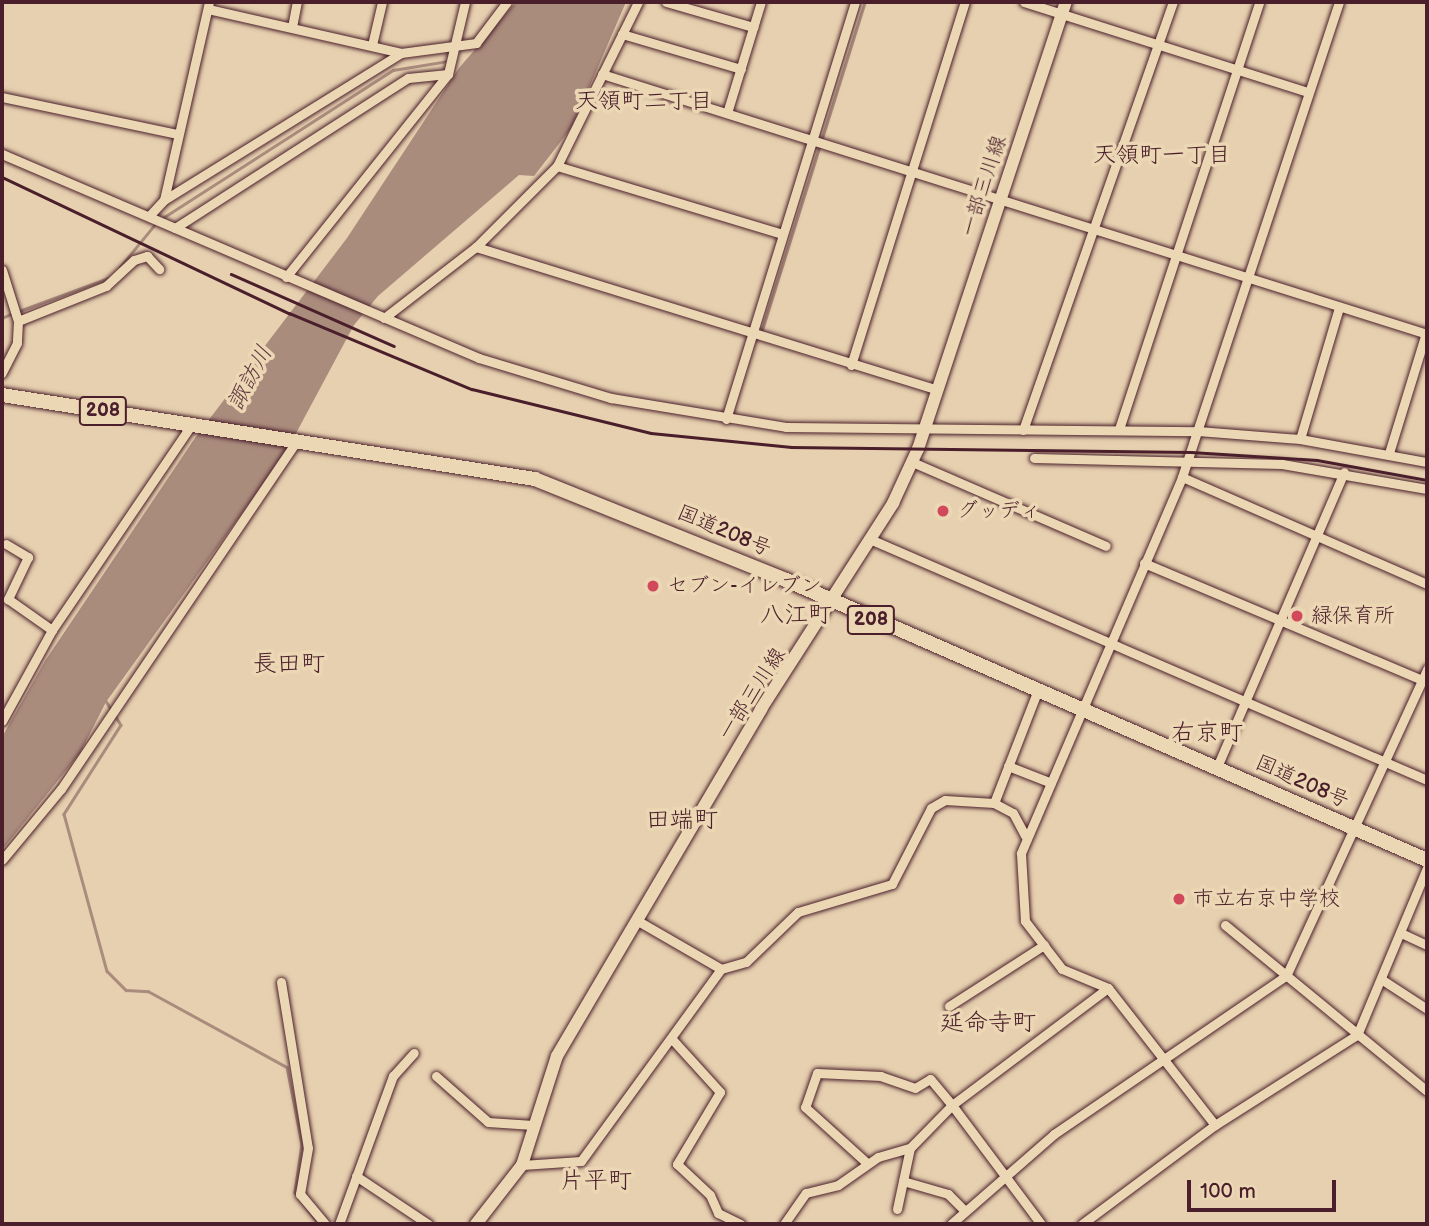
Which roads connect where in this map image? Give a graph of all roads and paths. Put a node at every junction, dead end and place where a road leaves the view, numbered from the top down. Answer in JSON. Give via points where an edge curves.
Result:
{"nodes":[{"id":1,"x":298,"y":2,"type":"edge"},
{"id":2,"x":382,"y":2,"type":"edge"},
{"id":3,"x":465,"y":2,"type":"edge"},
{"id":4,"x":507,"y":2,"type":"edge"},
{"id":5,"x":638,"y":2,"type":"edge"},
{"id":6,"x":666,"y":2,"type":"edge"},
{"id":7,"x":761,"y":2,"type":"edge"},
{"id":8,"x":855,"y":2,"type":"edge"},
{"id":9,"x":965,"y":2,"type":"edge"},
{"id":10,"x":1024,"y":2,"type":"edge"},
{"id":11,"x":1173,"y":2,"type":"edge"},
{"id":12,"x":1259,"y":2,"type":"edge"},
{"id":13,"x":1339,"y":2,"type":"edge"},
{"id":14,"x":209,"y":5,"type":"edge"},
{"id":15,"x":1063,"y":7,"type":"edge"},
{"id":16,"x":292,"y":27,"type":"junction"},
{"id":17,"x":753,"y":27,"type":"junction"},
{"id":18,"x":622,"y":34,"type":"junction"},
{"id":19,"x":1158,"y":44,"type":"junction"},
{"id":20,"x":372,"y":45,"type":"junction"},
{"id":21,"x":455,"y":45,"type":"junction"},
{"id":22,"x":401,"y":53,"type":"junction"},
{"id":23,"x":741,"y":69,"type":"junction"},
{"id":24,"x":1237,"y":70,"type":"junction"},
{"id":25,"x":448,"y":74,"type":"junction"},
{"id":26,"x":602,"y":74,"type":"junction"},
{"id":27,"x":1308,"y":92,"type":"junction"},
{"id":28,"x":2,"y":97,"type":"edge"},
{"id":29,"x":727,"y":113,"type":"junction"},
{"id":30,"x":178,"y":134,"type":"junction"},
{"id":31,"x":813,"y":140,"type":"junction"},
{"id":32,"x":2,"y":154,"type":"edge"},
{"id":33,"x":557,"y":166,"type":"junction"},
{"id":34,"x":912,"y":172,"type":"junction"},
{"id":35,"x":164,"y":200,"type":"junction"},
{"id":36,"x":999,"y":201,"type":"junction"},
{"id":37,"x":149,"y":216,"type":"junction"},
{"id":38,"x":175,"y":228,"type":"junction"},
{"id":39,"x":1093,"y":228,"type":"junction"},
{"id":40,"x":782,"y":234,"type":"junction"},
{"id":41,"x":476,"y":247,"type":"junction"},
{"id":42,"x":1174,"y":254,"type":"junction"},
{"id":43,"x":159,"y":269,"type":"dead end"},
{"id":44,"x":2,"y":270,"type":"edge"},
{"id":45,"x":286,"y":277,"type":"junction"},
{"id":46,"x":1248,"y":277,"type":"junction"},
{"id":47,"x":1339,"y":307,"type":"junction"},
{"id":48,"x":384,"y":318,"type":"junction"},
{"id":49,"x":18,"y":321,"type":"junction"},
{"id":50,"x":751,"y":334,"type":"junction"},
{"id":51,"x":1427,"y":334,"type":"edge"},
{"id":52,"x":851,"y":365,"type":"junction"},
{"id":53,"x":2,"y":373,"type":"edge"},
{"id":54,"x":936,"y":389,"type":"junction"},
{"id":55,"x":2,"y":395,"type":"edge"},
{"id":56,"x":726,"y":419,"type":"junction"},
{"id":57,"x":198,"y":425,"type":"junction"},
{"id":58,"x":1119,"y":429,"type":"junction"},
{"id":59,"x":923,"y":430,"type":"junction"},
{"id":60,"x":1023,"y":430,"type":"junction"},
{"id":61,"x":1198,"y":431,"type":"junction"},
{"id":62,"x":1300,"y":439,"type":"junction"},
{"id":63,"x":294,"y":440,"type":"junction"},
{"id":64,"x":1389,"y":453,"type":"junction"},
{"id":65,"x":1034,"y":458,"type":"dead end"},
{"id":66,"x":1189,"y":458,"type":"junction"},
{"id":67,"x":912,"y":462,"type":"junction"},
{"id":68,"x":1427,"y":462,"type":"edge"},
{"id":69,"x":1344,"y":472,"type":"junction"},
{"id":70,"x":1182,"y":477,"type":"junction"},
{"id":71,"x":1427,"y":489,"type":"edge"},
{"id":72,"x":1319,"y":536,"type":"junction"},
{"id":73,"x":872,"y":540,"type":"junction"},
{"id":74,"x":6,"y":544,"type":"dead end"},
{"id":75,"x":1106,"y":546,"type":"dead end"},
{"id":76,"x":1144,"y":563,"type":"junction"},
{"id":77,"x":1427,"y":584,"type":"edge"},
{"id":78,"x":833,"y":603,"type":"junction"},
{"id":79,"x":1283,"y":621,"type":"junction"},
{"id":80,"x":52,"y":630,"type":"junction"},
{"id":81,"x":1109,"y":643,"type":"junction"},
{"id":82,"x":1427,"y":669,"type":"edge"},
{"id":83,"x":1422,"y":680,"type":"junction"},
{"id":84,"x":1037,"y":692,"type":"junction"},
{"id":85,"x":1248,"y":701,"type":"junction"},
{"id":86,"x":1078,"y":709,"type":"junction"},
{"id":87,"x":2,"y":721,"type":"edge"},
{"id":88,"x":1384,"y":760,"type":"junction"},
{"id":89,"x":1008,"y":766,"type":"junction"},
{"id":90,"x":1217,"y":767,"type":"junction"},
{"id":91,"x":1427,"y":780,"type":"edge"},
{"id":92,"x":1049,"y":782,"type":"junction"},
{"id":93,"x":994,"y":803,"type":"junction"},
{"id":94,"x":1351,"y":827,"type":"junction"},
{"id":95,"x":1025,"y":836,"type":"junction"},
{"id":96,"x":2,"y":860,"type":"edge"},
{"id":97,"x":1427,"y":860,"type":"edge"},
{"id":98,"x":1427,"y":868,"type":"edge"},
{"id":99,"x":638,"y":921,"type":"junction"},
{"id":100,"x":1225,"y":925,"type":"dead end"},
{"id":101,"x":1401,"y":933,"type":"junction"},
{"id":102,"x":1044,"y":945,"type":"junction"},
{"id":103,"x":1427,"y":945,"type":"edge"},
{"id":104,"x":721,"y":969,"type":"junction"},
{"id":105,"x":1286,"y":976,"type":"junction"},
{"id":106,"x":1381,"y":979,"type":"junction"},
{"id":107,"x":281,"y":982,"type":"dead end"},
{"id":108,"x":1108,"y":988,"type":"junction"},
{"id":109,"x":949,"y":1006,"type":"dead end"},
{"id":110,"x":1427,"y":1009,"type":"edge"},
{"id":111,"x":1357,"y":1035,"type":"junction"},
{"id":112,"x":671,"y":1038,"type":"junction"},
{"id":113,"x":414,"y":1053,"type":"dead end"},
{"id":114,"x":1166,"y":1057,"type":"junction"},
{"id":115,"x":436,"y":1076,"type":"dead end"},
{"id":116,"x":1427,"y":1091,"type":"edge"},
{"id":117,"x":952,"y":1105,"type":"junction"},
{"id":118,"x":533,"y":1125,"type":"junction"},
{"id":119,"x":1215,"y":1125,"type":"junction"},
{"id":120,"x":910,"y":1148,"type":"junction"},
{"id":121,"x":867,"y":1163,"type":"junction"},
{"id":122,"x":522,"y":1165,"type":"junction"},
{"id":123,"x":356,"y":1176,"type":"junction"},
{"id":124,"x":1005,"y":1176,"type":"junction"},
{"id":125,"x":903,"y":1181,"type":"junction"},
{"id":126,"x":897,"y":1209,"type":"dead end"},
{"id":127,"x":963,"y":1209,"type":"junction"},
{"id":128,"x":325,"y":1224,"type":"edge"},
{"id":129,"x":339,"y":1224,"type":"edge"},
{"id":130,"x":428,"y":1224,"type":"edge"},
{"id":131,"x":476,"y":1224,"type":"edge"},
{"id":132,"x":741,"y":1224,"type":"edge"},
{"id":133,"x":784,"y":1224,"type":"edge"},
{"id":134,"x":951,"y":1224,"type":"edge"},
{"id":135,"x":1041,"y":1224,"type":"edge"},
{"id":136,"x":1082,"y":1224,"type":"edge"}],
"edges":[{"from":1,"to":16,"type":"street"},
{"from":2,"to":20,"type":"street"},
{"from":3,"to":21,"type":"street"},
{"from":4,"to":21,"type":"street","via":[[477,43]]},
{"from":5,"to":18,"type":"street"},
{"from":6,"to":17,"type":"street"},
{"from":7,"to":17,"type":"street"},
{"from":8,"to":31,"type":"street"},
{"from":9,"to":34,"type":"street"},
{"from":10,"to":15,"type":"street"},
{"from":11,"to":19,"type":"street"},
{"from":12,"to":24,"type":"street"},
{"from":13,"to":27,"type":"street"},
{"from":14,"to":16,"type":"street"},
{"from":14,"to":30,"type":"street"},
{"from":15,"to":19,"type":"street"},
{"from":15,"to":36,"type":"main road","name":"一部三川線"},
{"from":16,"to":20,"type":"street"},
{"from":17,"to":23,"type":"street"},
{"from":18,"to":23,"type":"street"},
{"from":18,"to":26,"type":"street"},
{"from":19,"to":24,"type":"street"},
{"from":19,"to":39,"type":"street"},
{"from":20,"to":22,"type":"street"},
{"from":21,"to":22,"type":"street"},
{"from":21,"to":25,"type":"street"},
{"from":22,"to":35,"type":"street"},
{"from":23,"to":29,"type":"street"},
{"from":24,"to":27,"type":"street"},
{"from":24,"to":42,"type":"street"},
{"from":25,"to":38,"type":"street","via":[[408,78]]},
{"from":25,"to":45,"type":"street"},
{"from":26,"to":29,"type":"street"},
{"from":26,"to":33,"type":"street"},
{"from":27,"to":46,"type":"street"},
{"from":28,"to":30,"type":"street"},
{"from":29,"to":31,"type":"street"},
{"from":30,"to":35,"type":"street"},
{"from":31,"to":34,"type":"street"},
{"from":31,"to":40,"type":"street"},
{"from":32,"to":37,"type":"street"},
{"from":33,"to":40,"type":"street"},
{"from":33,"to":41,"type":"street"},
{"from":34,"to":36,"type":"street"},
{"from":34,"to":52,"type":"street"},
{"from":35,"to":37,"type":"street"},
{"from":36,"to":39,"type":"street"},
{"from":36,"to":54,"type":"main road","name":"一部三川線"},
{"from":37,"to":38,"type":"street"},
{"from":38,"to":45,"type":"street"},
{"from":39,"to":42,"type":"street"},
{"from":39,"to":60,"type":"street"},
{"from":40,"to":50,"type":"street"},
{"from":41,"to":48,"type":"street"},
{"from":41,"to":50,"type":"street"},
{"from":42,"to":46,"type":"street"},
{"from":42,"to":58,"type":"street"},
{"from":43,"to":49,"type":"street","via":[[147,256],[134,260],[106,286]]},
{"from":44,"to":49,"type":"street"},
{"from":45,"to":48,"type":"street"},
{"from":46,"to":47,"type":"street"},
{"from":46,"to":61,"type":"street"},
{"from":47,"to":51,"type":"street"},
{"from":47,"to":62,"type":"street"},
{"from":48,"to":56,"type":"street","via":[[547,382]]},
{"from":49,"to":53,"type":"street","via":[[17,343]]},
{"from":50,"to":52,"type":"street"},
{"from":50,"to":56,"type":"street"},
{"from":51,"to":64,"type":"street"},
{"from":52,"to":54,"type":"street"},
{"from":54,"to":59,"type":"main road","name":"一部三川線"},
{"from":55,"to":57,"type":"highway","name":"国道208号","number":"208"},
{"from":56,"to":59,"type":"street","via":[[786,427]]},
{"from":57,"to":63,"type":"highway","name":"国道208号","number":"208"},
{"from":57,"to":80,"type":"street"},
{"from":58,"to":60,"type":"street"},
{"from":58,"to":61,"type":"street"},
{"from":59,"to":60,"type":"street"},
{"from":59,"to":67,"type":"main road","name":"一部三川線"},
{"from":61,"to":62,"type":"street"},
{"from":61,"to":66,"type":"street"},
{"from":62,"to":64,"type":"street"},
{"from":63,"to":78,"type":"highway","name":"国道208号","number":"208","via":[[535,479]]},
{"from":63,"to":96,"type":"street","via":[[61,789]]},
{"from":64,"to":68,"type":"street"},
{"from":65,"to":66,"type":"street"},
{"from":66,"to":69,"type":"street"},
{"from":66,"to":70,"type":"street"},
{"from":67,"to":73,"type":"main road","name":"一部三川線"},
{"from":67,"to":75,"type":"street"},
{"from":69,"to":71,"type":"street"},
{"from":69,"to":72,"type":"street"},
{"from":70,"to":72,"type":"street"},
{"from":70,"to":76,"type":"street"},
{"from":72,"to":77,"type":"street"},
{"from":72,"to":79,"type":"street"},
{"from":73,"to":78,"type":"main road","name":"一部三川線"},
{"from":73,"to":81,"type":"street"},
{"from":74,"to":80,"type":"street","via":[[28,557],[8,599]]},
{"from":76,"to":79,"type":"street"},
{"from":76,"to":81,"type":"street"},
{"from":78,"to":84,"type":"highway","name":"国道208号","number":"208"},
{"from":78,"to":99,"type":"main road","name":"一部三川線","via":[[761,709]]},
{"from":79,"to":83,"type":"street"},
{"from":79,"to":85,"type":"street"},
{"from":80,"to":87,"type":"street"},
{"from":81,"to":85,"type":"street"},
{"from":81,"to":86,"type":"street"},
{"from":82,"to":83,"type":"street"},
{"from":83,"to":88,"type":"street"},
{"from":84,"to":86,"type":"highway","name":"国道208号","number":"208"},
{"from":84,"to":89,"type":"street"},
{"from":85,"to":88,"type":"street"},
{"from":85,"to":90,"type":"street"},
{"from":86,"to":90,"type":"highway","name":"国道208号","number":"208"},
{"from":86,"to":92,"type":"street"},
{"from":88,"to":91,"type":"street"},
{"from":88,"to":94,"type":"street"},
{"from":89,"to":92,"type":"street"},
{"from":89,"to":93,"type":"street"},
{"from":90,"to":94,"type":"highway","name":"国道208号","number":"208"},
{"from":92,"to":95,"type":"street"},
{"from":93,"to":95,"type":"street","via":[[1013,813]]},
{"from":93,"to":104,"type":"street","via":[[945,800],[931,808],[892,884],[799,912],[746,962]]},
{"from":94,"to":97,"type":"highway","name":"国道208号","number":"208"},
{"from":94,"to":105,"type":"street"},
{"from":95,"to":102,"type":"street","via":[[1025,921]]},
{"from":98,"to":101,"type":"street"},
{"from":99,"to":104,"type":"street"},
{"from":99,"to":118,"type":"main road","name":"一部三川線","via":[[557,1056]]},
{"from":100,"to":105,"type":"street"},
{"from":101,"to":103,"type":"street"},
{"from":101,"to":106,"type":"street"},
{"from":102,"to":108,"type":"street","via":[[1062,969]]},
{"from":102,"to":109,"type":"street"},
{"from":104,"to":112,"type":"street"},
{"from":105,"to":111,"type":"street"},
{"from":105,"to":114,"type":"street"},
{"from":106,"to":110,"type":"street"},
{"from":106,"to":111,"type":"street"},
{"from":107,"to":128,"type":"street","via":[[307,1148],[300,1194]]},
{"from":108,"to":114,"type":"street"},
{"from":108,"to":117,"type":"street"},
{"from":111,"to":116,"type":"street"},
{"from":111,"to":119,"type":"street"},
{"from":112,"to":122,"type":"street","via":[[581,1161]]},
{"from":112,"to":132,"type":"street","via":[[720,1092],[677,1164],[710,1195],[718,1213]]},
{"from":113,"to":123,"type":"street","via":[[393,1076]]},
{"from":114,"to":119,"type":"street"},
{"from":114,"to":124,"type":"street"},
{"from":115,"to":118,"type":"street","via":[[488,1122]]},
{"from":117,"to":120,"type":"street"},
{"from":117,"to":121,"type":"street","via":[[930,1079],[915,1088],[863,1073],[817,1073],[805,1107]]},
{"from":117,"to":124,"type":"street"},
{"from":118,"to":122,"type":"main road","name":"一部三川線"},
{"from":119,"to":136,"type":"street"},
{"from":120,"to":121,"type":"street"},
{"from":120,"to":125,"type":"street"},
{"from":121,"to":133,"type":"street","via":[[838,1185],[806,1194]]},
{"from":122,"to":131,"type":"main road","name":"一部三川線"},
{"from":123,"to":129,"type":"street"},
{"from":123,"to":130,"type":"street"},
{"from":124,"to":127,"type":"street"},
{"from":124,"to":135,"type":"street"},
{"from":125,"to":126,"type":"street"},
{"from":125,"to":127,"type":"street","via":[[948,1194]]},
{"from":127,"to":134,"type":"street"}]}
